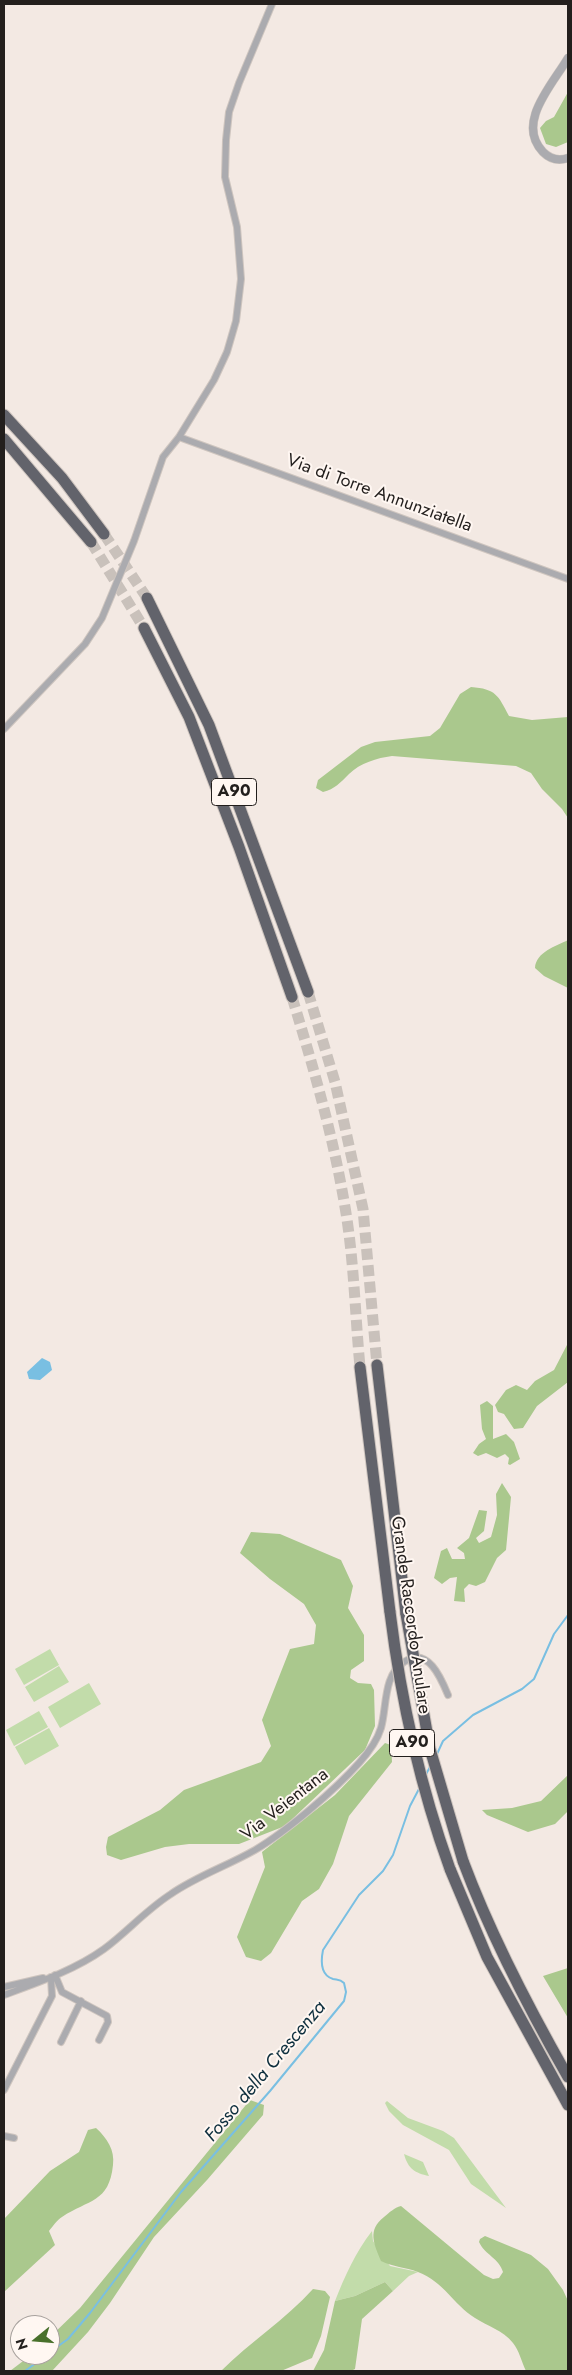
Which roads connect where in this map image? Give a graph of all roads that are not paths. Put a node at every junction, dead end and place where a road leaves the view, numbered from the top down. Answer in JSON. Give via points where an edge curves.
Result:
{"nodes":[{"id":1,"x":272,"y":4,"type":"edge"},
{"id":2,"x":568,"y":58,"type":"edge"},
{"id":3,"x":568,"y":158,"type":"edge"},
{"id":4,"x":4,"y":415,"type":"edge"},
{"id":5,"x":179,"y":438,"type":"junction"},
{"id":6,"x":4,"y":439,"type":"edge"},
{"id":7,"x":104,"y":534,"type":"tunnel mouth"},
{"id":8,"x":91,"y":542,"type":"tunnel mouth"},
{"id":9,"x":568,"y":578,"type":"edge"},
{"id":10,"x":147,"y":598,"type":"tunnel mouth"},
{"id":11,"x":144,"y":628,"type":"tunnel mouth"},
{"id":12,"x":4,"y":730,"type":"edge"},
{"id":13,"x":308,"y":992,"type":"tunnel mouth"},
{"id":14,"x":292,"y":997,"type":"tunnel mouth"},
{"id":15,"x":377,"y":1365,"type":"tunnel mouth"},
{"id":16,"x":360,"y":1367,"type":"tunnel mouth"},
{"id":17,"x":448,"y":1695,"type":"dead end"},
{"id":18,"x":53,"y":1976,"type":"junction"},
{"id":19,"x":4,"y":1987,"type":"edge"},
{"id":20,"x":4,"y":1994,"type":"edge"},
{"id":21,"x":81,"y":2001,"type":"junction"},
{"id":22,"x":99,"y":2040,"type":"dead end"},
{"id":23,"x":61,"y":2042,"type":"dead end"},
{"id":24,"x":568,"y":2077,"type":"edge"},
{"id":25,"x":4,"y":2090,"type":"edge"},
{"id":26,"x":568,"y":2105,"type":"edge"},
{"id":27,"x":4,"y":2136,"type":"edge"},
{"id":28,"x":14,"y":2138,"type":"dead end"}],
"edges":[{"from":1,"to":5,"type":"street","via":[[238,83],[226,140],[225,176],[242,265],[236,321],[214,380]]},
{"from":2,"to":3,"type":"street","via":[[537,108],[532,126],[538,146],[546,154],[556,159]]},
{"from":4,"to":7,"type":"highway","via":[[62,478]]},
{"from":5,"to":9,"type":"street","name":"Via di Torre Annunziatella"},
{"from":5,"to":12,"type":"street","via":[[163,457],[102,618],[85,644]]},
{"from":6,"to":8,"type":"highway"},
{"from":10,"to":13,"type":"highway","number":"A90","via":[[209,725]]},
{"from":11,"to":14,"type":"highway","number":"A90","via":[[189,717]]},
{"from":15,"to":24,"type":"highway","name":"Grande Raccordo Anulare","number":"A90","bridge":true,"via":[[406,1614],[430,1749],[445,1807],[463,1862],[507,1964]]},
{"from":16,"to":26,"type":"highway","name":"Grande Raccordo Anulare","number":"A90","bridge":true,"via":[[401,1689],[427,1800],[450,1870],[487,1957]]},
{"from":17,"to":18,"type":"street","name":"Via Veientana","via":[[438,1673],[427,1660],[414,1658],[404,1662],[388,1687],[381,1726],[371,1748],[358,1765],[313,1806],[255,1850],[170,1894],[100,1952]]},
{"from":18,"to":19,"type":"street","name":"Via Veientana"},
{"from":18,"to":20,"type":"street","name":"Via Veientana"},
{"from":18,"to":21,"type":"street","via":[[62,1992]]},
{"from":18,"to":25,"type":"street","via":[[52,1996]]},
{"from":21,"to":22,"type":"street","via":[[108,2019]]},
{"from":21,"to":23,"type":"street"},
{"from":27,"to":28,"type":"street"}]}
